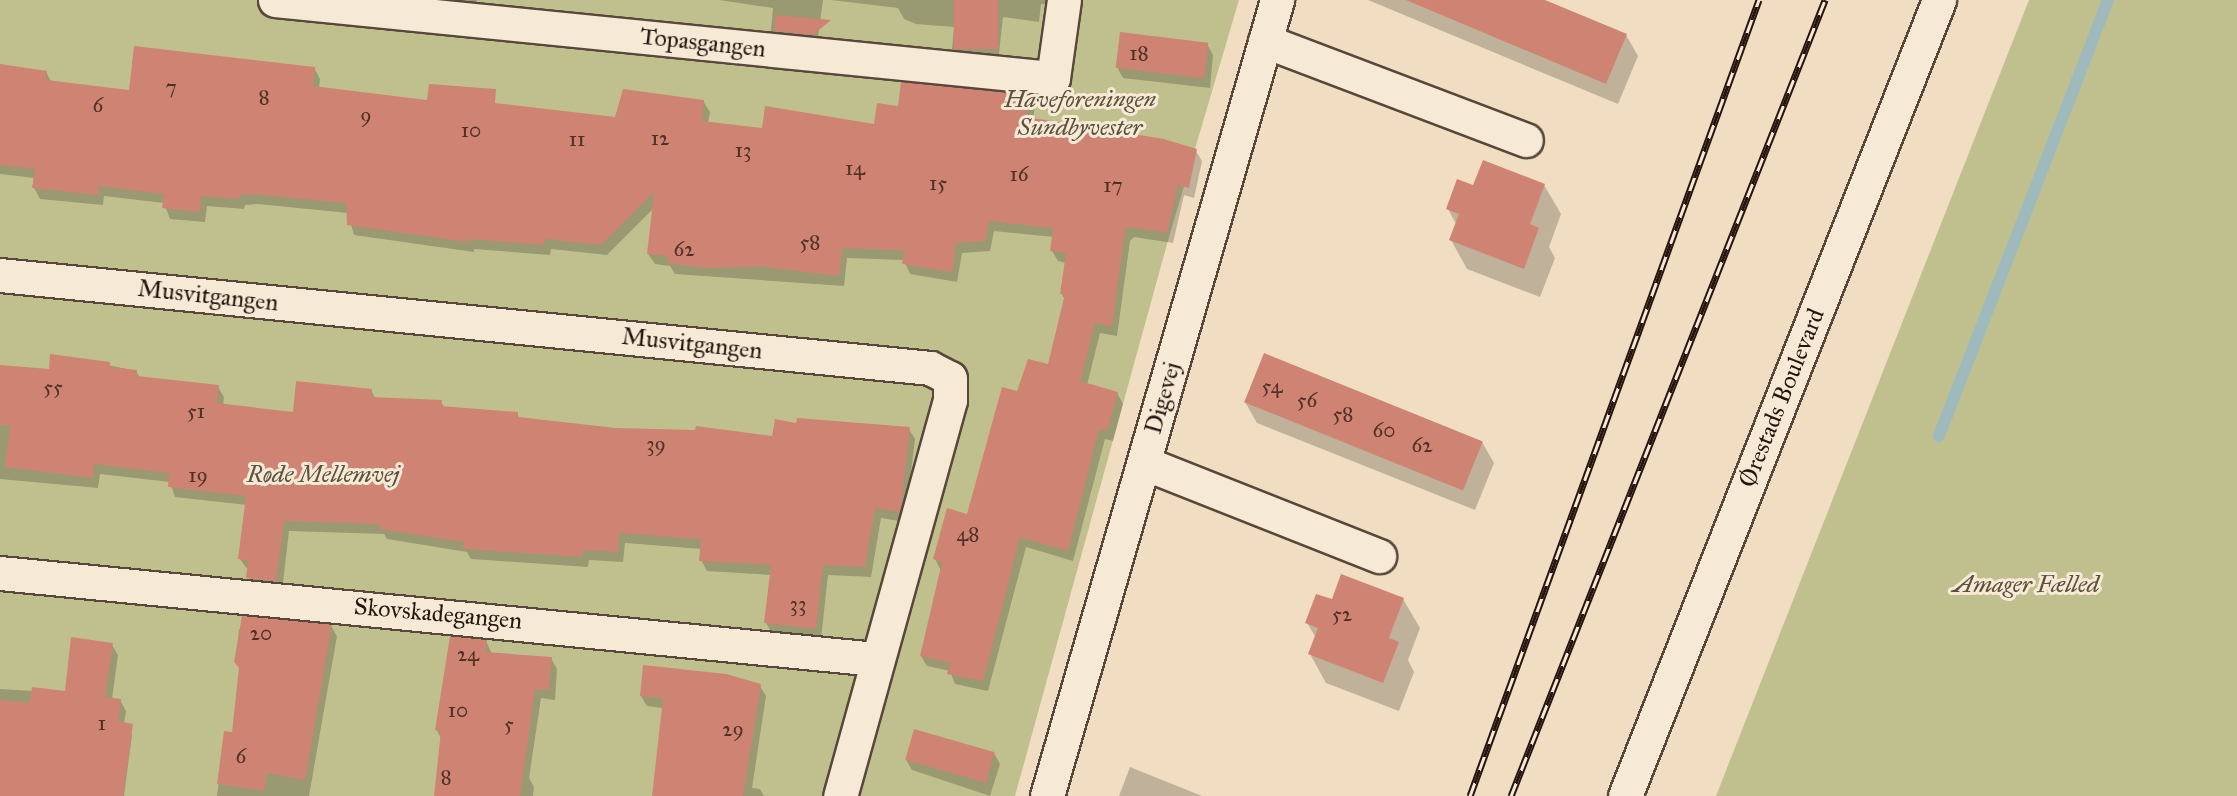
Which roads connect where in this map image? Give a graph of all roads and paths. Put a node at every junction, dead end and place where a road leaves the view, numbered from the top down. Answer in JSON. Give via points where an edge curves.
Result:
{"nodes":[{"id":1,"x":275,"y":0,"type":"edge"},
{"id":2,"x":1064,"y":0,"type":"edge"},
{"id":3,"x":1277,"y":0,"type":"edge"},
{"id":4,"x":1939,"y":0,"type":"edge"},
{"id":5,"x":1265,"y":40,"type":"junction"},
{"id":6,"x":1526,"y":140,"type":"dead end"},
{"id":7,"x":0,"y":275,"type":"edge"},
{"id":8,"x":1144,"y":463,"type":"junction"},
{"id":9,"x":1378,"y":556,"type":"dead end"},
{"id":10,"x":0,"y":573,"type":"edge"},
{"id":11,"x":876,"y":659,"type":"junction"},
{"id":12,"x":840,"y":796,"type":"edge"},
{"id":13,"x":1047,"y":796,"type":"edge"},
{"id":14,"x":1625,"y":796,"type":"edge"}],
"edges":[{"from":1,"to":2,"type":"street","name":"Topasgangen","via":[[1053,78]]},
{"from":3,"to":5,"type":"street","name":"Digevej"},
{"from":4,"to":14,"type":"street","name":"Ørestads Boulevard"},
{"from":5,"to":6,"type":"street"},
{"from":5,"to":8,"type":"street","name":"Digevej"},
{"from":7,"to":11,"type":"street","name":"Musvitgangen","via":[[930,368],[950,378],[950,400]]},
{"from":8,"to":9,"type":"street"},
{"from":8,"to":13,"type":"street","name":"Digevej"},
{"from":10,"to":11,"type":"street","name":"Skovskadegangen"},
{"from":11,"to":12,"type":"street","name":"Musvitgangen"}]}
